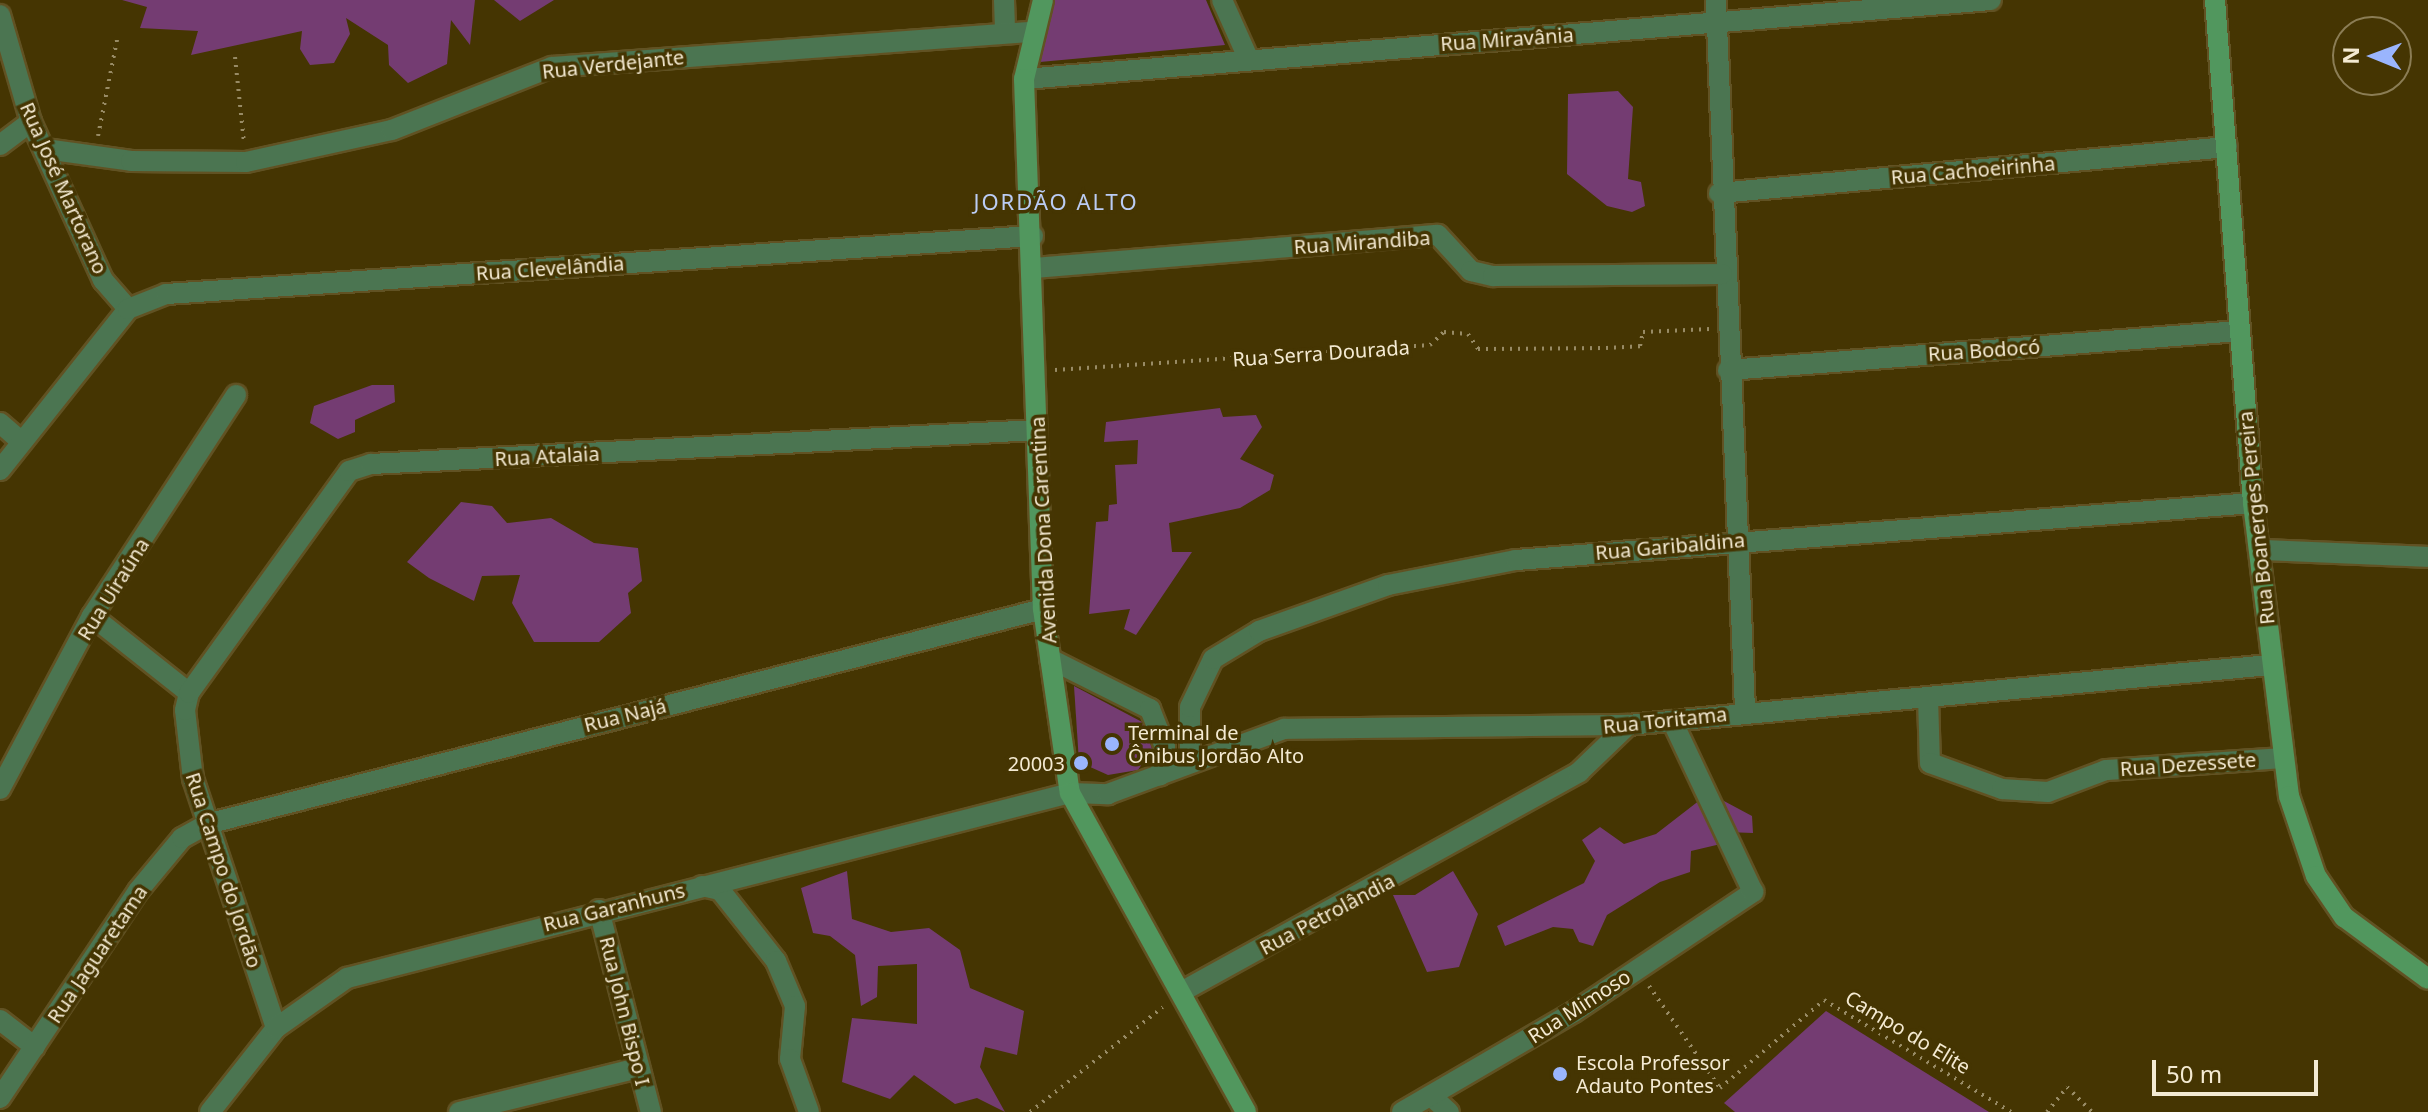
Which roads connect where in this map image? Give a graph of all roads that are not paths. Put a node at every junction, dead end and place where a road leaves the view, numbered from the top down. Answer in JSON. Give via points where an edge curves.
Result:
{"nodes":[{"id":1,"x":1004,"y":0,"type":"edge"},
{"id":2,"x":1043,"y":0,"type":"edge"},
{"id":3,"x":1222,"y":0,"type":"edge"},
{"id":4,"x":1716,"y":0,"type":"edge"},
{"id":5,"x":1991,"y":0,"type":"edge"},
{"id":6,"x":2215,"y":0,"type":"edge"},
{"id":7,"x":0,"y":15,"type":"edge"},
{"id":8,"x":1717,"y":23,"type":"junction"},
{"id":9,"x":1005,"y":30,"type":"junction"},
{"id":10,"x":1033,"y":32,"type":"junction"},
{"id":11,"x":1249,"y":60,"type":"junction"},
{"id":12,"x":1024,"y":79,"type":"junction"},
{"id":13,"x":31,"y":122,"type":"junction"},
{"id":14,"x":0,"y":145,"type":"edge"},
{"id":15,"x":2227,"y":147,"type":"junction"},
{"id":16,"x":45,"y":149,"type":"junction"},
{"id":17,"x":1719,"y":193,"type":"junction"},
{"id":18,"x":1033,"y":236,"type":"junction"},
{"id":19,"x":1034,"y":268,"type":"junction"},
{"id":20,"x":1722,"y":274,"type":"junction"},
{"id":21,"x":128,"y":309,"type":"junction"},
{"id":22,"x":2240,"y":331,"type":"junction"},
{"id":23,"x":1728,"y":370,"type":"junction"},
{"id":24,"x":236,"y":395,"type":"dead end"},
{"id":25,"x":0,"y":423,"type":"edge"},
{"id":26,"x":1037,"y":430,"type":"junction"},
{"id":27,"x":21,"y":441,"type":"junction"},
{"id":28,"x":0,"y":470,"type":"edge"},
{"id":29,"x":2253,"y":503,"type":"junction"},
{"id":30,"x":1740,"y":539,"type":"junction"},
{"id":31,"x":2262,"y":550,"type":"junction"},
{"id":32,"x":2428,"y":557,"type":"edge"},
{"id":33,"x":1043,"y":609,"type":"junction"},
{"id":34,"x":92,"y":616,"type":"junction"},
{"id":35,"x":1050,"y":659,"type":"junction"},
{"id":36,"x":2270,"y":665,"type":"junction"},
{"id":37,"x":1928,"y":697,"type":"junction"},
{"id":38,"x":187,"y":702,"type":"junction"},
{"id":39,"x":1745,"y":711,"type":"junction"},
{"id":40,"x":1672,"y":721,"type":"junction"},
{"id":41,"x":1628,"y":725,"type":"junction"},
{"id":42,"x":2281,"y":758,"type":"junction"},
{"id":43,"x":1190,"y":761,"type":"junction"},
{"id":44,"x":1160,"y":776,"type":"junction"},
{"id":45,"x":0,"y":789,"type":"edge"},
{"id":46,"x":1070,"y":793,"type":"junction"},
{"id":47,"x":207,"y":824,"type":"junction"},
{"id":48,"x":700,"y":885,"type":"junction"},
{"id":49,"x":599,"y":910,"type":"junction"},
{"id":50,"x":2428,"y":979,"type":"edge"},
{"id":51,"x":1183,"y":991,"type":"junction"},
{"id":52,"x":0,"y":1020,"type":"edge"},
{"id":53,"x":276,"y":1028,"type":"junction"},
{"id":54,"x":35,"y":1047,"type":"junction"},
{"id":55,"x":638,"y":1068,"type":"junction"},
{"id":56,"x":1431,"y":1096,"type":"junction"},
{"id":57,"x":0,"y":1098,"type":"edge"},
{"id":58,"x":0,"y":1106,"type":"edge"},
{"id":59,"x":10,"y":1112,"type":"edge"},
{"id":60,"x":210,"y":1112,"type":"edge"},
{"id":61,"x":459,"y":1112,"type":"edge"},
{"id":62,"x":651,"y":1112,"type":"edge"},
{"id":63,"x":809,"y":1112,"type":"edge"},
{"id":64,"x":1246,"y":1112,"type":"edge"},
{"id":65,"x":1402,"y":1112,"type":"edge"},
{"id":66,"x":1449,"y":1112,"type":"edge"}],
"edges":[{"from":1,"to":9,"type":"street"},
{"from":2,"to":10,"type":"street","name":"Avenida Dona Carentina"},
{"from":3,"to":11,"type":"street"},
{"from":4,"to":8,"type":"street"},
{"from":5,"to":8,"type":"street","name":"Rua Miravânia"},
{"from":6,"to":15,"type":"street","name":"Rua Boanerges Pereira"},
{"from":7,"to":13,"type":"street","name":"Rua José Martorano"},
{"from":8,"to":11,"type":"street","name":"Rua Miravânia"},
{"from":8,"to":17,"type":"street"},
{"from":9,"to":10,"type":"street","name":"Rua Verdejante"},
{"from":9,"to":16,"type":"street","name":"Rua Verdejante","via":[[552,67],[392,130],[246,162],[93,158]]},
{"from":10,"to":12,"type":"street","name":"Avenida Dona Carentina"},
{"from":11,"to":12,"type":"street","name":"Rua Miravânia"},
{"from":12,"to":18,"type":"street","name":"Avenida Dona Carentina"},
{"from":13,"to":14,"type":"street"},
{"from":13,"to":16,"type":"street","name":"Rua José Martorano"},
{"from":15,"to":17,"type":"street","name":"Rua Cachoeirinha"},
{"from":15,"to":22,"type":"street","name":"Rua Boanerges Pereira"},
{"from":16,"to":21,"type":"street","name":"Rua José Martorano","via":[[103,280]]},
{"from":17,"to":20,"type":"street"},
{"from":18,"to":19,"type":"street","name":"Avenida Dona Carentina"},
{"from":18,"to":21,"type":"street","name":"Rua Clevelândia","via":[[166,294]]},
{"from":19,"to":20,"type":"street","name":"Rua Mirandiba","via":[[1438,235],[1478,274]]},
{"from":19,"to":26,"type":"street","name":"Avenida Dona Carentina"},
{"from":20,"to":23,"type":"street"},
{"from":21,"to":27,"type":"street","name":"Rua Clevelândia"},
{"from":22,"to":23,"type":"street","name":"Rua Bodocó"},
{"from":22,"to":29,"type":"street","name":"Rua Boanerges Pereira"},
{"from":23,"to":30,"type":"street"},
{"from":24,"to":34,"type":"street","name":"Rua Uiraúna"},
{"from":25,"to":27,"type":"street"},
{"from":26,"to":33,"type":"street","name":"Avenida Dona Carentina"},
{"from":26,"to":38,"type":"street","name":"Rua Atalaia","via":[[364,465],[345,475]]},
{"from":27,"to":28,"type":"street","name":"Rua Clevelândia"},
{"from":29,"to":30,"type":"street","name":"Rua Garibaldina"},
{"from":29,"to":31,"type":"street","name":"Rua Boanerges Pereira"},
{"from":30,"to":39,"type":"street"},
{"from":30,"to":43,"type":"street","name":"Rua Garibaldina","via":[[1461,568],[1324,605],[1213,659],[1190,707]]},
{"from":31,"to":32,"type":"street"},
{"from":31,"to":36,"type":"street","name":"Rua Boanerges Pereira"},
{"from":33,"to":35,"type":"street","name":"Avenida Dona Carentina"},
{"from":33,"to":47,"type":"street","name":"Rua Najá"},
{"from":34,"to":38,"type":"street"},
{"from":34,"to":45,"type":"street","name":"Rua Uiraúna"},
{"from":35,"to":44,"type":"street","via":[[1150,709],[1165,747]]},
{"from":35,"to":46,"type":"street","name":"Avenida Dona Carentina"},
{"from":36,"to":37,"type":"street","name":"Rua Toritama"},
{"from":36,"to":42,"type":"street","name":"Rua Boanerges Pereira"},
{"from":37,"to":39,"type":"street","name":"Rua Toritama"},
{"from":37,"to":42,"type":"street","name":"Rua Dezessete","via":[[1930,763],[2002,789],[2048,792],[2106,770]]},
{"from":38,"to":47,"type":"street","name":"Rua Campo do Jordão","via":[[187,751]]},
{"from":39,"to":40,"type":"street","name":"Rua Toritama"},
{"from":40,"to":41,"type":"street","name":"Rua Toritama"},
{"from":40,"to":56,"type":"street","name":"Rua Mimoso","via":[[1753,892]]},
{"from":41,"to":43,"type":"street","name":"Rua Toritama","via":[[1476,731],[1305,724]]},
{"from":41,"to":51,"type":"street","name":"Rua Petrolândia","via":[[1579,772]]},
{"from":42,"to":50,"type":"street","name":"Rua Boanerges Pereira","via":[[2301,838],[2332,902]]},
{"from":43,"to":44,"type":"street","name":"Rua Toritama"},
{"from":44,"to":46,"type":"street","name":"Rua Toritama","via":[[1108,794]]},
{"from":46,"to":48,"type":"street","name":"Rua Garanhuns"},
{"from":46,"to":51,"type":"street","name":"Avenida Dona Carentina"},
{"from":47,"to":53,"type":"street","name":"Rua Campo do Jordão"},
{"from":47,"to":54,"type":"street","name":"Rua Jaguaretama","via":[[157,866]]},
{"from":48,"to":49,"type":"street","name":"Rua Garanhuns"},
{"from":48,"to":63,"type":"street","via":[[720,890],[776,961],[795,1006],[790,1059]]},
{"from":49,"to":53,"type":"street","name":"Rua Garanhuns","via":[[347,978]]},
{"from":49,"to":55,"type":"street","name":"Rua John Bispo I"},
{"from":51,"to":64,"type":"street","name":"Avenida Dona Carentina"},
{"from":52,"to":54,"type":"street"},
{"from":53,"to":60,"type":"street","name":"Rua Garanhuns"},
{"from":54,"to":57,"type":"street","name":"Rua Jaguaretama"},
{"from":55,"to":61,"type":"street"},
{"from":55,"to":62,"type":"street","name":"Rua John Bispo I"},
{"from":56,"to":65,"type":"street","name":"Rua Mimoso"},
{"from":56,"to":66,"type":"street"},
{"from":58,"to":59,"type":"street"}]}
